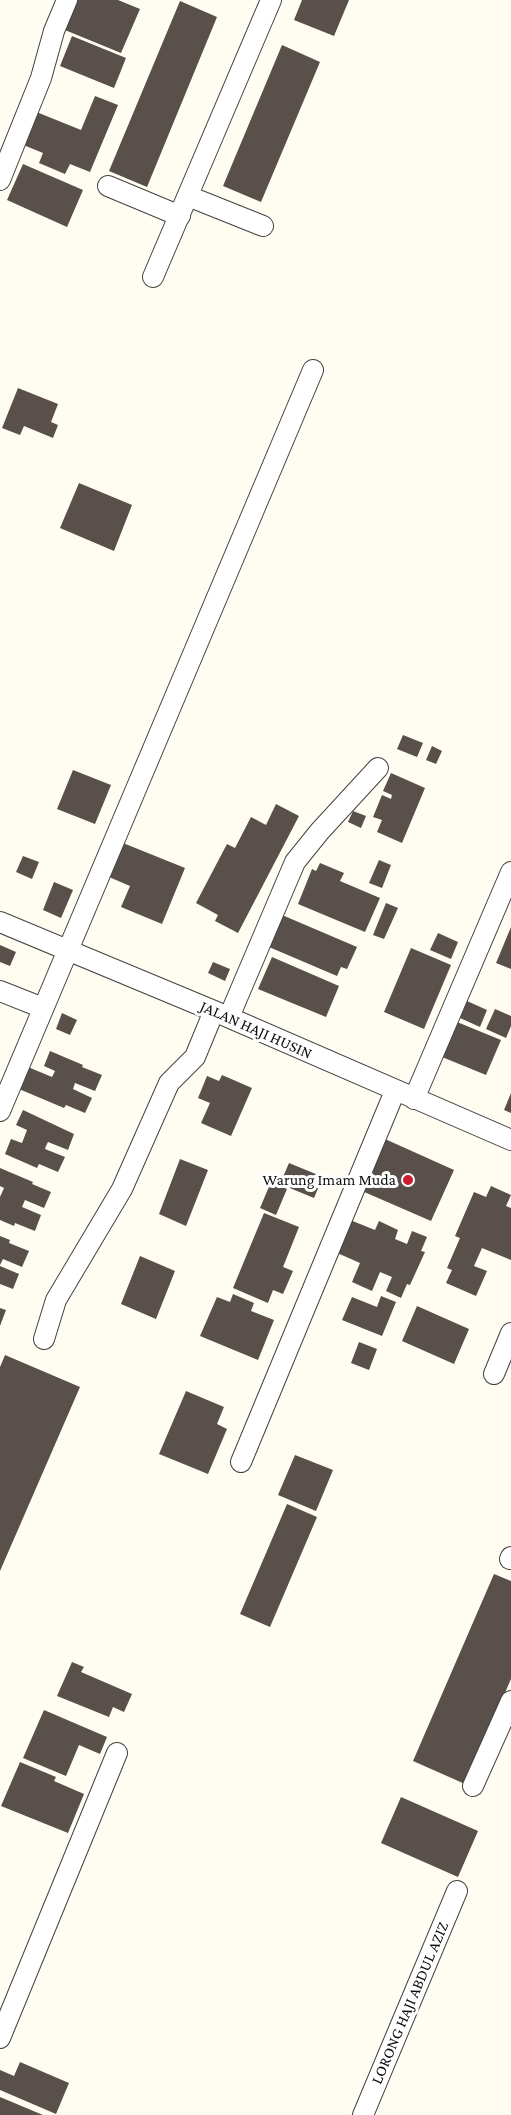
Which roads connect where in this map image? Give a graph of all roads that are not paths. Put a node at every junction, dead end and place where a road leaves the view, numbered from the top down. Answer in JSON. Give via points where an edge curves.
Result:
{"nodes":[{"id":1,"x":67,"y":0,"type":"edge"},
{"id":2,"x":271,"y":0,"type":"edge"},
{"id":3,"x":0,"y":180,"type":"edge"},
{"id":4,"x":108,"y":186,"type":"dead end"},
{"id":5,"x":188,"y":196,"type":"junction"},
{"id":6,"x":180,"y":216,"type":"junction"},
{"id":7,"x":263,"y":226,"type":"dead end"},
{"id":8,"x":153,"y":277,"type":"dead end"},
{"id":9,"x":313,"y":370,"type":"dead end"},
{"id":10,"x":378,"y":768,"type":"dead end"},
{"id":11,"x":511,"y":872,"type":"edge"},
{"id":12,"x":0,"y":922,"type":"edge"},
{"id":13,"x":67,"y":950,"type":"junction"},
{"id":14,"x":0,"y":991,"type":"edge"},
{"id":15,"x":43,"y":1008,"type":"junction"},
{"id":16,"x":221,"y":1014,"type":"junction"},
{"id":17,"x":395,"y":1091,"type":"junction"},
{"id":18,"x":414,"y":1099,"type":"junction"},
{"id":19,"x":0,"y":1111,"type":"edge"},
{"id":20,"x":511,"y":1140,"type":"edge"},
{"id":21,"x":511,"y":1333,"type":"edge"},
{"id":22,"x":44,"y":1340,"type":"dead end"},
{"id":23,"x":494,"y":1374,"type":"dead end"},
{"id":24,"x":241,"y":1462,"type":"dead end"},
{"id":25,"x":511,"y":1701,"type":"edge"},
{"id":26,"x":117,"y":1754,"type":"dead end"},
{"id":27,"x":473,"y":1786,"type":"dead end"},
{"id":28,"x":457,"y":1891,"type":"dead end"},
{"id":29,"x":0,"y":2038,"type":"edge"},
{"id":30,"x":363,"y":2115,"type":"edge"}],
"edges":[{"from":1,"to":3,"type":"street"},
{"from":2,"to":5,"type":"street"},
{"from":4,"to":6,"type":"street"},
{"from":5,"to":6,"type":"street"},
{"from":5,"to":7,"type":"street"},
{"from":6,"to":8,"type":"street"},
{"from":9,"to":13,"type":"street"},
{"from":10,"to":16,"type":"street","via":[[295,862]]},
{"from":11,"to":18,"type":"street"},
{"from":12,"to":13,"type":"street","name":"JALAN HAJI HUSIN"},
{"from":13,"to":15,"type":"street"},
{"from":13,"to":16,"type":"street","name":"JALAN HAJI HUSIN"},
{"from":14,"to":15,"type":"street"},
{"from":15,"to":19,"type":"street"},
{"from":16,"to":17,"type":"street","name":"JALAN HAJI HUSIN"},
{"from":16,"to":22,"type":"street","via":[[195,1057],[169,1083],[122,1190],[56,1300]]},
{"from":17,"to":18,"type":"street","name":"JALAN HAJI HUSIN"},
{"from":17,"to":24,"type":"street"},
{"from":18,"to":20,"type":"street","name":"JALAN HAJI HUSIN"},
{"from":21,"to":23,"type":"street"},
{"from":25,"to":27,"type":"street"},
{"from":26,"to":29,"type":"street"},
{"from":28,"to":30,"type":"street","name":"LORONG HAJI ABDUL AZIZ"}]}
